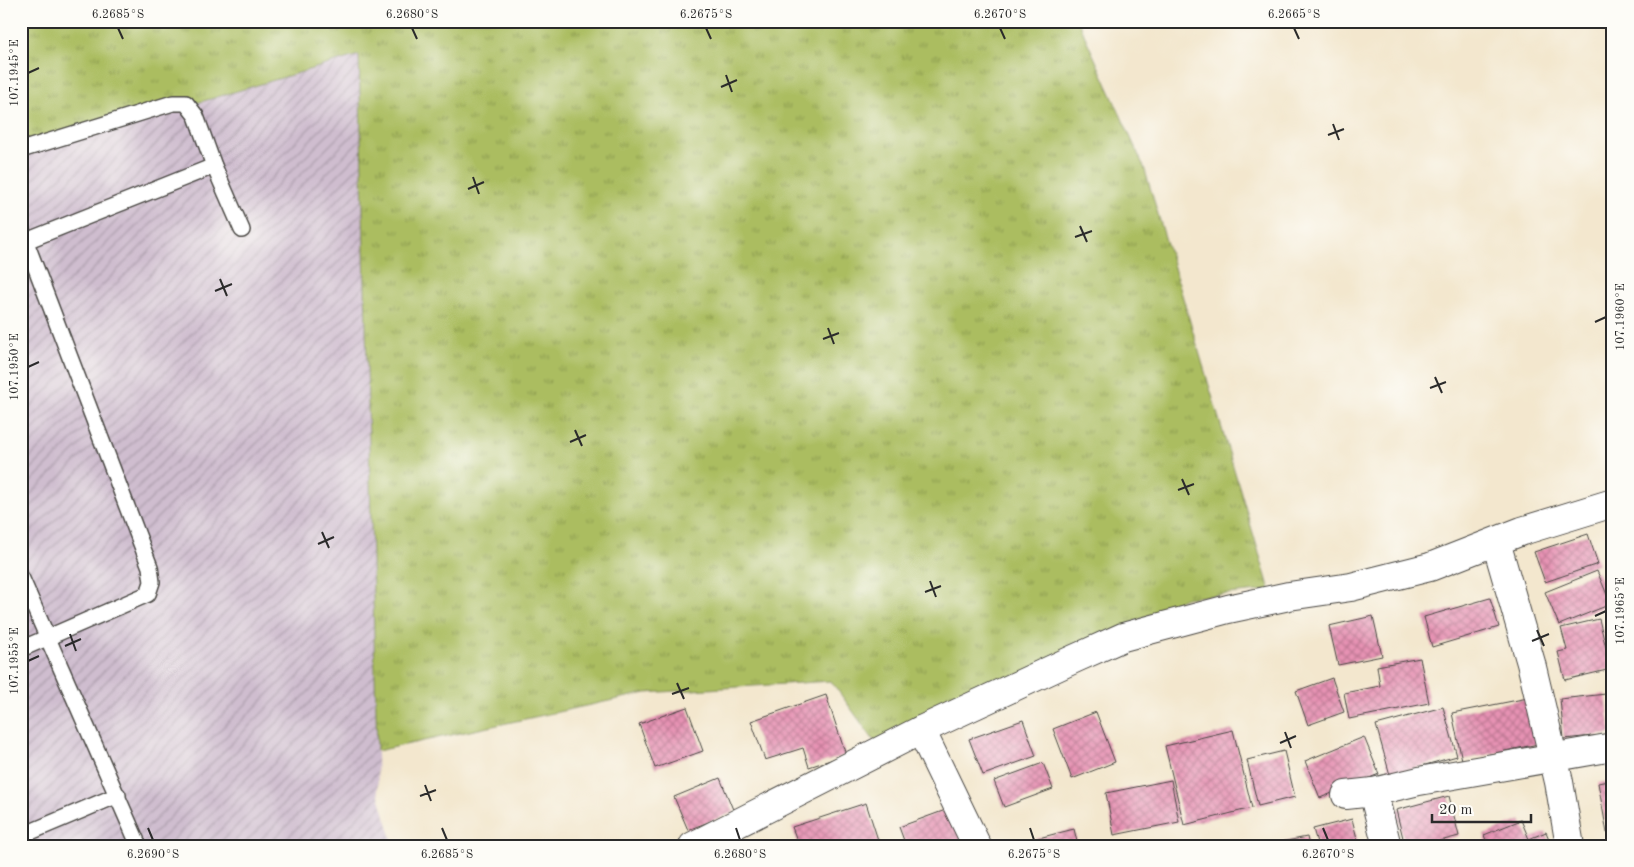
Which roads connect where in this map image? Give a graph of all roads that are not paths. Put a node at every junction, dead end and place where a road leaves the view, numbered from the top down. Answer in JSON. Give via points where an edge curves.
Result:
{"nodes":[{"id":1,"x":21,"y":150,"type":"edge"},
{"id":2,"x":214,"y":166,"type":"junction"},
{"id":3,"x":242,"y":230,"type":"dead end"},
{"id":4,"x":24,"y":235,"type":"edge"},
{"id":5,"x":1613,"y":503,"type":"edge"},
{"id":6,"x":1496,"y":542,"type":"junction"},
{"id":7,"x":21,"y":577,"type":"edge"},
{"id":8,"x":48,"y":638,"type":"junction"},
{"id":9,"x":21,"y":649,"type":"edge"},
{"id":10,"x":921,"y":730,"type":"junction"},
{"id":11,"x":1613,"y":747,"type":"edge"},
{"id":12,"x":1553,"y":757,"type":"junction"},
{"id":13,"x":1374,"y":792,"type":"junction"},
{"id":14,"x":118,"y":795,"type":"junction"},
{"id":15,"x":1346,"y":795,"type":"dead end"},
{"id":16,"x":21,"y":836,"type":"edge"},
{"id":17,"x":695,"y":845,"type":"edge"},
{"id":18,"x":139,"y":846,"type":"edge"},
{"id":19,"x":977,"y":846,"type":"edge"},
{"id":20,"x":1387,"y":846,"type":"edge"},
{"id":21,"x":1570,"y":846,"type":"edge"}],
"edges":[{"from":1,"to":2,"type":"lane","via":[[173,103],[186,103],[196,116]]},
{"from":2,"to":3,"type":"lane"},
{"from":2,"to":4,"type":"lane"},
{"from":4,"to":8,"type":"lane","via":[[150,567],[152,582],[148,594]]},
{"from":5,"to":6,"type":"street"},
{"from":6,"to":10,"type":"street","via":[[1430,567],[1351,586],[1237,607],[1123,638]]},
{"from":6,"to":12,"type":"street","via":[[1531,663]]},
{"from":7,"to":8,"type":"lane"},
{"from":8,"to":9,"type":"lane"},
{"from":8,"to":14,"type":"lane"},
{"from":10,"to":17,"type":"street"},
{"from":10,"to":19,"type":"street"},
{"from":11,"to":12,"type":"street"},
{"from":12,"to":13,"type":"street"},
{"from":12,"to":21,"type":"street"},
{"from":13,"to":15,"type":"street"},
{"from":13,"to":20,"type":"street"},
{"from":14,"to":16,"type":"lane"},
{"from":14,"to":18,"type":"lane"}]}
